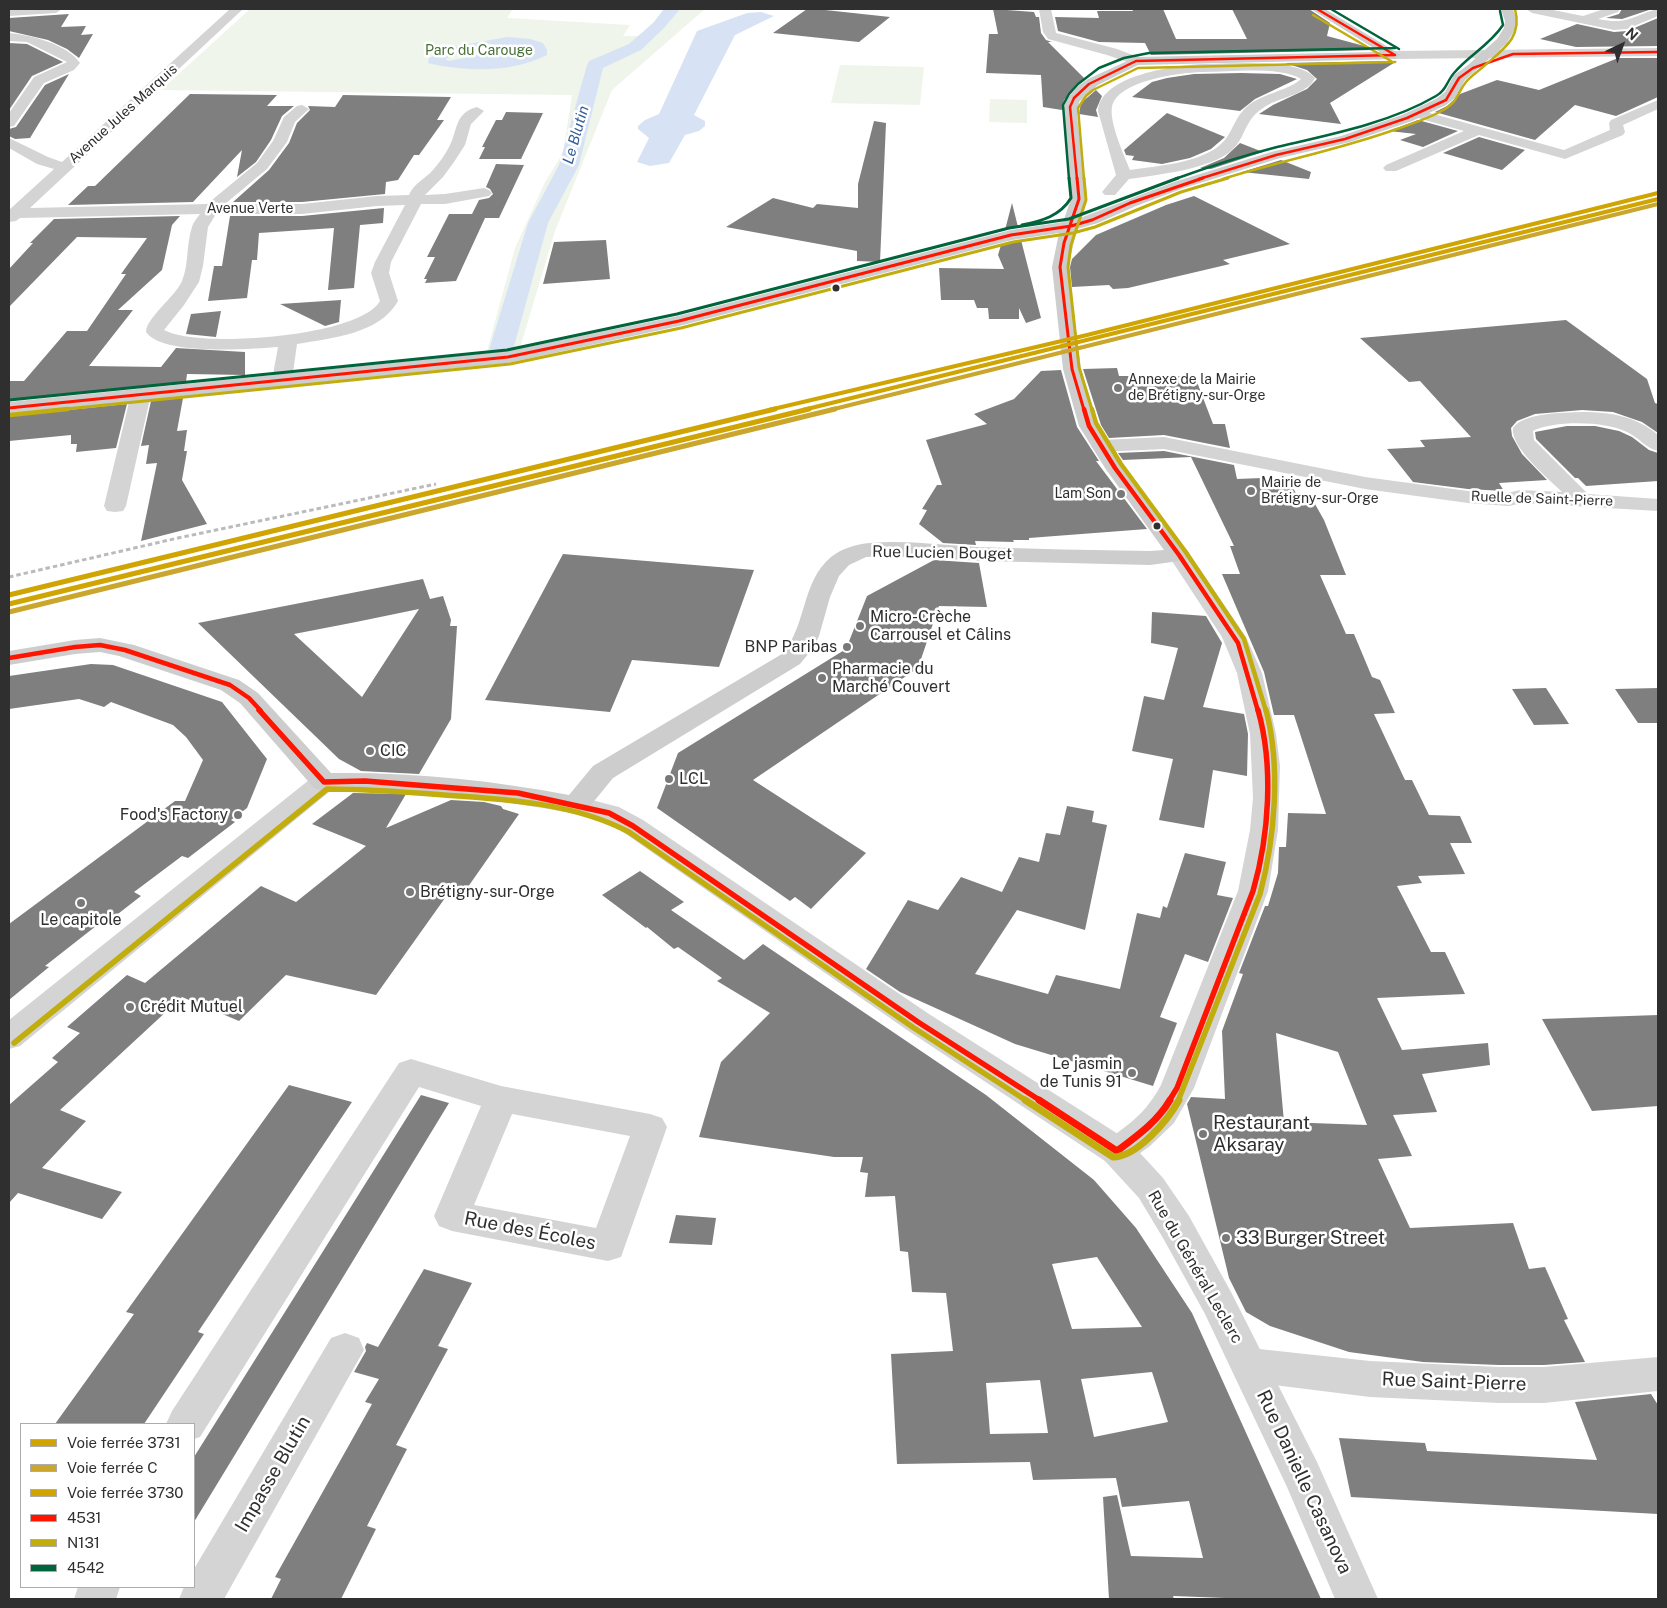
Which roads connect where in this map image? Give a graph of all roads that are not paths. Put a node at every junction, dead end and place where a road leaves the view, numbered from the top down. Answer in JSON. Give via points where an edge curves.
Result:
{"nodes":[{"id":1,"x":56,"y":9,"type":"edge"},
{"id":2,"x":237,"y":9,"type":"edge"},
{"id":3,"x":1045,"y":9,"type":"edge"},
{"id":4,"x":1316,"y":9,"type":"edge"},
{"id":5,"x":1507,"y":9,"type":"edge"},
{"id":6,"x":1532,"y":9,"type":"edge"},
{"id":7,"x":1614,"y":9,"type":"edge"},
{"id":8,"x":9,"y":12,"type":"edge"},
{"id":9,"x":1658,"y":12,"type":"edge"},
{"id":10,"x":1584,"y":20,"type":"junction"},
{"id":11,"x":9,"y":38,"type":"edge"},
{"id":12,"x":1502,"y":41,"type":"junction"},
{"id":13,"x":1658,"y":52,"type":"edge"},
{"id":14,"x":1488,"y":54,"type":"junction"},
{"id":15,"x":1513,"y":54,"type":"junction"},
{"id":16,"x":1535,"y":54,"type":"junction"},
{"id":17,"x":1395,"y":56,"type":"junction"},
{"id":18,"x":1136,"y":61,"type":"junction"},
{"id":19,"x":1473,"y":68,"type":"junction"},
{"id":20,"x":1658,"y":104,"type":"edge"},
{"id":21,"x":302,"y":109,"type":"dead end"},
{"id":22,"x":477,"y":111,"type":"dead end"},
{"id":23,"x":1418,"y":114,"type":"junction"},
{"id":24,"x":9,"y":123,"type":"edge"},
{"id":25,"x":1478,"y":130,"type":"junction"},
{"id":26,"x":9,"y":142,"type":"edge"},
{"id":27,"x":64,"y":167,"type":"junction"},
{"id":28,"x":1390,"y":168,"type":"dead end"},
{"id":29,"x":1124,"y":175,"type":"junction"},
{"id":30,"x":1110,"y":192,"type":"junction"},
{"id":31,"x":484,"y":193,"type":"dead end"},
{"id":32,"x":414,"y":201,"type":"junction"},
{"id":33,"x":1135,"y":201,"type":"junction"},
{"id":34,"x":1076,"y":207,"type":"junction"},
{"id":35,"x":211,"y":209,"type":"junction"},
{"id":36,"x":1114,"y":210,"type":"junction"},
{"id":37,"x":12,"y":216,"type":"edge"},
{"id":38,"x":288,"y":340,"type":"junction"},
{"id":39,"x":282,"y":380,"type":"junction"},
{"id":40,"x":141,"y":394,"type":"junction"},
{"id":41,"x":9,"y":408,"type":"edge"},
{"id":42,"x":1658,"y":445,"type":"edge"},
{"id":43,"x":1102,"y":446,"type":"junction"},
{"id":44,"x":1581,"y":499,"type":"junction"},
{"id":45,"x":1658,"y":505,"type":"edge"},
{"id":46,"x":114,"y":506,"type":"dead end"},
{"id":47,"x":1179,"y":555,"type":"junction"},
{"id":48,"x":9,"y":658,"type":"edge"},
{"id":49,"x":324,"y":782,"type":"junction"},
{"id":50,"x":576,"y":805,"type":"junction"},
{"id":51,"x":9,"y":1037,"type":"edge"},
{"id":52,"x":501,"y":1099,"type":"junction"},
{"id":53,"x":1117,"y":1151,"type":"junction"},
{"id":54,"x":345,"y":1350,"type":"dead end"},
{"id":55,"x":1250,"y":1365,"type":"junction"},
{"id":56,"x":1658,"y":1374,"type":"edge"},
{"id":57,"x":187,"y":1423,"type":"edge"},
{"id":58,"x":200,"y":1599,"type":"edge"},
{"id":59,"x":1357,"y":1599,"type":"edge"}],
"edges":[{"from":1,"to":8,"type":"street"},
{"from":2,"to":27,"type":"street","name":"Avenue Jules Marquis"},
{"from":3,"to":18,"type":"street","via":[[1052,36]]},
{"from":4,"to":17,"type":"main road"},
{"from":5,"to":12,"type":"main road","via":[[1510,28]]},
{"from":6,"to":10,"type":"street"},
{"from":7,"to":10,"type":"street"},
{"from":9,"to":10,"type":"street","via":[[1623,26]]},
{"from":11,"to":24,"type":"street","via":[[30,39],[74,63],[39,80]]},
{"from":12,"to":14,"type":"main road"},
{"from":12,"to":16,"type":"street"},
{"from":13,"to":16,"type":"street"},
{"from":14,"to":15,"type":"street"},
{"from":14,"to":17,"type":"street"},
{"from":14,"to":19,"type":"main road"},
{"from":15,"to":16,"type":"street"},
{"from":15,"to":19,"type":"street"},
{"from":17,"to":18,"type":"main road"},
{"from":18,"to":34,"type":"main road","via":[[1093,82],[1072,101],[1070,116]]},
{"from":19,"to":23,"type":"main road","via":[[1459,78],[1446,100]]},
{"from":20,"to":25,"type":"street","via":[[1616,123],[1618,132],[1566,155]]},
{"from":21,"to":35,"type":"street","via":[[289,120],[280,142],[262,166]]},
{"from":22,"to":32,"type":"street","via":[[464,122],[458,144],[449,159],[438,174],[419,190]]},
{"from":23,"to":25,"type":"street"},
{"from":23,"to":33,"type":"main road","via":[[1346,139],[1276,155]]},
{"from":25,"to":28,"type":"street"},
{"from":26,"to":27,"type":"street","via":[[46,162]]},
{"from":27,"to":37,"type":"street","name":"Avenue Jules Marquis"},
{"from":29,"to":29,"type":"street","via":[[1178,166],[1220,151],[1256,106],[1301,86],[1308,78],[1272,68],[1195,68],[1162,73],[1127,85],[1109,98],[1104,111]]},
{"from":29,"to":30,"type":"street"},
{"from":30,"to":33,"type":"street"},
{"from":30,"to":34,"type":"street"},
{"from":31,"to":32,"type":"street","name":"Avenue Verte"},
{"from":32,"to":35,"type":"street","name":"Avenue Verte","via":[[377,201],[302,209]]},
{"from":32,"to":38,"type":"street","via":[[380,273],[389,301],[386,308],[367,321]]},
{"from":33,"to":36,"type":"main road"},
{"from":34,"to":36,"type":"main road"},
{"from":34,"to":36,"type":"main road","via":[[1092,220]]},
{"from":34,"to":39,"type":"main road","via":[[1040,229],[689,319],[474,361]]},
{"from":34,"to":43,"type":"main road","via":[[1060,267],[1072,369],[1090,426]]},
{"from":35,"to":37,"type":"street","name":"Avenue Verte"},
{"from":35,"to":38,"type":"street","via":[[200,227],[190,282],[178,301],[159,320],[154,332],[178,341],[236,344]]},
{"from":38,"to":39,"type":"street"},
{"from":39,"to":40,"type":"main road"},
{"from":40,"to":41,"type":"main road"},
{"from":40,"to":46,"type":"street"},
{"from":42,"to":44,"type":"street","via":[[1637,428],[1609,418],[1545,420],[1523,428],[1525,442]]},
{"from":43,"to":44,"type":"street","name":"Ruelle de Saint-Pierre","via":[[1145,443],[1183,446],[1366,483],[1468,497]]},
{"from":43,"to":47,"type":"main road"},
{"from":44,"to":45,"type":"street","name":"Ruelle de Saint-Pierre"},
{"from":47,"to":50,"type":"main road","name":"Rue Lucien Bouget","via":[[960,554],[892,549],[852,554],[838,563],[823,580],[806,640],[800,650],[603,772]]},
{"from":47,"to":53,"type":"street","via":[[1238,643],[1255,696],[1266,758],[1262,853],[1253,891],[1177,1088],[1162,1114]]},
{"from":48,"to":49,"type":"main road","via":[[75,646],[100,645],[125,650],[230,685],[249,698]]},
{"from":49,"to":50,"type":"main road","name":"Rue du Général Leclerc","via":[[365,781],[518,794]]},
{"from":49,"to":51,"type":"street"},
{"from":50,"to":53,"type":"street","name":"Rue du Général Leclerc","via":[[609,813],[633,826],[918,1022]]},
{"from":52,"to":52,"type":"street","name":"Rue des Écoles","via":[[650,1127],[608,1246],[452,1216]]},
{"from":52,"to":57,"type":"street","name":"Rue des Écoles","via":[[411,1072]]},
{"from":53,"to":55,"type":"street","name":"Rue du Général Leclerc","via":[[1151,1188],[1171,1219]]},
{"from":54,"to":58,"type":"street","name":"Impasse Blutin"},
{"from":55,"to":56,"type":"street","name":"Rue Saint-Pierre","via":[[1370,1379],[1499,1385],[1544,1385]]},
{"from":55,"to":59,"type":"street","name":"Rue Danielle Casanova"}]}
